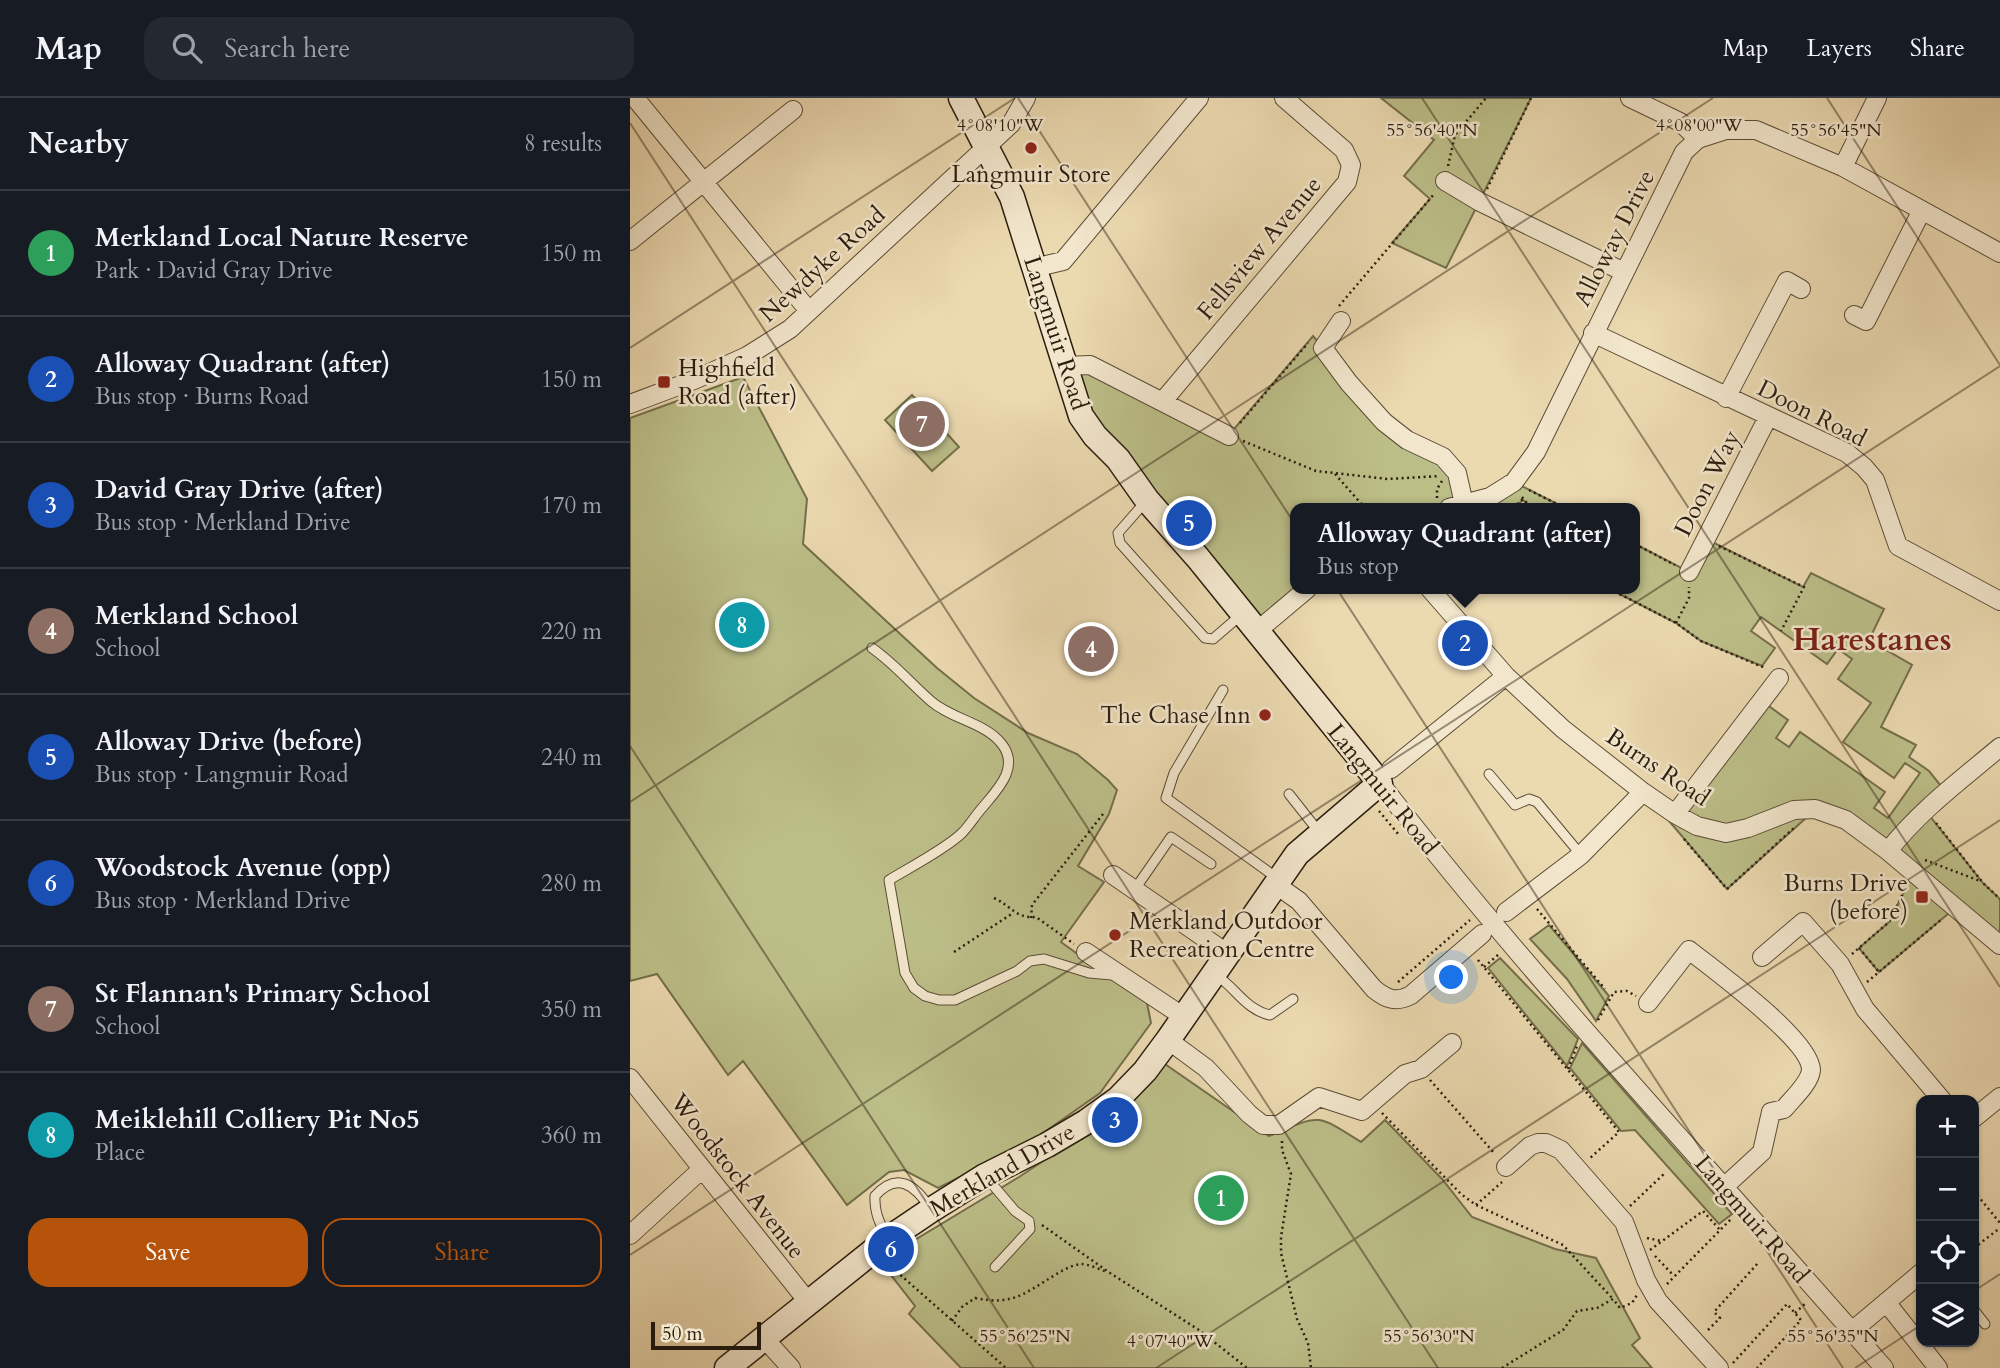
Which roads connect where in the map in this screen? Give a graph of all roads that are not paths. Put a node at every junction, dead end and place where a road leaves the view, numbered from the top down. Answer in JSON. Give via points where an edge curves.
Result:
{"nodes":[{"id":1,"x":635,"y":98,"type":"edge"},
{"id":2,"x":961,"y":98,"type":"edge"},
{"id":3,"x":1026,"y":98,"type":"edge"},
{"id":4,"x":1199,"y":98,"type":"edge"},
{"id":5,"x":1284,"y":98,"type":"edge"},
{"id":6,"x":1630,"y":98,"type":"edge"},
{"id":7,"x":1877,"y":98,"type":"edge"},
{"id":8,"x":793,"y":110,"type":"dead end"},
{"id":9,"x":1698,"y":139,"type":"junction"},
{"id":10,"x":988,"y":146,"type":"junction"},
{"id":11,"x":1843,"y":167,"type":"junction"},
{"id":12,"x":1445,"y":181,"type":"road end"},
{"id":13,"x":704,"y":184,"type":"junction"},
{"id":14,"x":1922,"y":210,"type":"junction"},
{"id":15,"x":630,"y":241,"type":"edge"},
{"id":16,"x":2000,"y":253,"type":"edge"},
{"id":17,"x":1034,"y":268,"type":"junction"},
{"id":18,"x":1624,"y":272,"type":"junction"},
{"id":19,"x":1801,"y":289,"type":"dead end"},
{"id":20,"x":809,"y":311,"type":"junction"},
{"id":21,"x":1854,"y":315,"type":"dead end"},
{"id":22,"x":1340,"y":321,"type":"dead end"},
{"id":23,"x":1593,"y":333,"type":"junction"},
{"id":24,"x":1064,"y":366,"type":"junction"},
{"id":25,"x":1727,"y":398,"type":"junction"},
{"id":26,"x":1163,"y":401,"type":"junction"},
{"id":27,"x":630,"y":404,"type":"edge"},
{"id":28,"x":1768,"y":417,"type":"junction"},
{"id":29,"x":1229,"y":436,"type":"dead end"},
{"id":30,"x":1147,"y":500,"type":"junction"},
{"id":31,"x":1456,"y":503,"type":"edge"},
{"id":32,"x":1467,"y":503,"type":"edge"},
{"id":33,"x":1689,"y":572,"type":"road end"},
{"id":34,"x":1298,"y":594,"type":"edge"},
{"id":35,"x":1434,"y":594,"type":"edge"},
{"id":36,"x":2000,"y":601,"type":"edge"},
{"id":37,"x":1249,"y":623,"type":"junction"},
{"id":38,"x":872,"y":648,"type":"dead end"},
{"id":39,"x":1507,"y":676,"type":"junction"},
{"id":40,"x":1779,"y":678,"type":"road end"},
{"id":41,"x":1223,"y":690,"type":"dead end"},
{"id":42,"x":2000,"y":747,"type":"edge"},
{"id":43,"x":1489,"y":774,"type":"dead end"},
{"id":44,"x":1385,"y":776,"type":"junction"},
{"id":45,"x":1643,"y":792,"type":"junction"},
{"id":46,"x":1289,"y":794,"type":"dead end"},
{"id":47,"x":1675,"y":814,"type":"junction"},
{"id":48,"x":1320,"y":833,"type":"junction"},
{"id":49,"x":1892,"y":846,"type":"junction"},
{"id":50,"x":1581,"y":855,"type":"junction"},
{"id":51,"x":1211,"y":864,"type":"dead end"},
{"id":52,"x":1113,"y":875,"type":"dead end"},
{"id":53,"x":1277,"y":882,"type":"junction"},
{"id":54,"x":1135,"y":889,"type":"junction"},
{"id":55,"x":1506,"y":912,"type":"dead end"},
{"id":56,"x":1476,"y":927,"type":"road end"},
{"id":57,"x":2000,"y":945,"type":"edge"},
{"id":58,"x":1079,"y":947,"type":"road end"},
{"id":59,"x":1762,"y":957,"type":"dead end"},
{"id":60,"x":1221,"y":964,"type":"junction"},
{"id":61,"x":1121,"y":975,"type":"junction"},
{"id":62,"x":1293,"y":999,"type":"dead end"},
{"id":63,"x":1648,"y":1003,"type":"road end"},
{"id":64,"x":1184,"y":1017,"type":"junction"},
{"id":65,"x":1168,"y":1040,"type":"junction"},
{"id":66,"x":1452,"y":1043,"type":"dead end"},
{"id":67,"x":630,"y":1078,"type":"edge"},
{"id":68,"x":1938,"y":1095,"type":"edge"},
{"id":69,"x":2000,"y":1097,"type":"edge"},
{"id":70,"x":1979,"y":1114,"type":"edge"},
{"id":71,"x":1506,"y":1167,"type":"road end"},
{"id":72,"x":702,"y":1170,"type":"junction"},
{"id":73,"x":985,"y":1176,"type":"junction"},
{"id":74,"x":1724,"y":1187,"type":"junction"},
{"id":75,"x":931,"y":1209,"type":"junction"},
{"id":76,"x":630,"y":1235,"type":"edge"},
{"id":77,"x":881,"y":1245,"type":"junction"},
{"id":78,"x":995,"y":1266,"type":"dead end"},
{"id":79,"x":1916,"y":1277,"type":"edge"},
{"id":80,"x":1886,"y":1302,"type":"junction"},
{"id":81,"x":809,"y":1303,"type":"junction"},
{"id":82,"x":1979,"y":1316,"type":"edge"},
{"id":83,"x":1985,"y":1324,"type":"dead end"},
{"id":84,"x":1852,"y":1331,"type":"junction"},
{"id":85,"x":764,"y":1338,"type":"junction"},
{"id":86,"x":727,"y":1368,"type":"edge"},
{"id":87,"x":791,"y":1368,"type":"edge"},
{"id":88,"x":1719,"y":1368,"type":"edge"},
{"id":89,"x":1884,"y":1368,"type":"edge"},
{"id":90,"x":1938,"y":1368,"type":"edge"}],
"edges":[{"from":1,"to":13,"type":"street"},
{"from":2,"to":10,"type":"street","name":"Langmuir Road"},
{"from":3,"to":10,"type":"street","name":"Newdyke Road","via":[[1012,124]]},
{"from":4,"to":17,"type":"street","via":[[1063,261]]},
{"from":5,"to":26,"type":"street","name":"Fellsview Avenue","via":[[1345,150],[1351,165],[1347,182]]},
{"from":6,"to":9,"type":"street","via":[[1680,122]]},
{"from":7,"to":11,"type":"street"},
{"from":8,"to":13,"type":"street"},
{"from":9,"to":11,"type":"street","via":[[1726,130],[1756,130]]},
{"from":9,"to":18,"type":"street","name":"Alloway Drive","via":[[1684,152]]},
{"from":10,"to":17,"type":"street","name":"Langmuir Road","via":[[1012,197]]},
{"from":10,"to":20,"type":"street","name":"Newdyke Road"},
{"from":11,"to":14,"type":"street"},
{"from":12,"to":18,"type":"street"},
{"from":13,"to":15,"type":"street"},
{"from":13,"to":20,"type":"street"},
{"from":14,"to":16,"type":"street"},
{"from":14,"to":21,"type":"street","via":[[1866,321]]},
{"from":17,"to":24,"type":"street","name":"Langmuir Road"},
{"from":18,"to":23,"type":"street","name":"Alloway Drive"},
{"from":19,"to":25,"type":"street","via":[[1787,281]]},
{"from":20,"to":27,"type":"street","name":"Newdyke Road","via":[[790,330],[747,356]]},
{"from":22,"to":31,"type":"street","via":[[1322,348],[1384,422],[1407,440],[1443,457],[1457,473]]},
{"from":23,"to":25,"type":"street","name":"Doon Road"},
{"from":23,"to":32,"type":"street","name":"Alloway Drive","via":[[1536,452],[1514,482],[1490,497]]},
{"from":24,"to":26,"type":"street","via":[[1090,365]]},
{"from":24,"to":30,"type":"street","name":"Langmuir Road","via":[[1082,416]]},
{"from":25,"to":28,"type":"street","name":"Doon Road"},
{"from":26,"to":29,"type":"street"},
{"from":28,"to":33,"type":"street","name":"Doon Way"},
{"from":28,"to":36,"type":"street","name":"Doon Road","via":[[1847,453],[1875,480],[1898,546]]},
{"from":30,"to":37,"type":"street","name":"Langmuir Road"},
{"from":30,"to":37,"type":"lane","via":[[1118,533],[1120,543],[1205,638],[1213,639]]},
{"from":34,"to":37,"type":"street"},
{"from":35,"to":39,"type":"street","name":"Burns Road"},
{"from":37,"to":44,"type":"street","name":"Langmuir Road"},
{"from":38,"to":61,"type":"lane","via":[[931,702],[993,735],[1008,756],[1003,782],[960,835],[889,880],[905,973],[914,988],[925,996],[955,1000],[1030,961],[1044,959],[1089,973]]},
{"from":39,"to":44,"type":"street"},
{"from":39,"to":45,"type":"street","name":"Burns Road","via":[[1563,729]]},
{"from":40,"to":47,"type":"street"},
{"from":41,"to":53,"type":"lane","via":[[1174,773],[1167,797]]},
{"from":42,"to":49,"type":"street","via":[[1925,810]]},
{"from":43,"to":50,"type":"lane","via":[[1515,805],[1528,799],[1537,802]]},
{"from":44,"to":48,"type":"street","name":"Merkland Drive"},
{"from":44,"to":74,"type":"street","name":"Langmuir Road","via":[[1458,881],[1583,1040]]},
{"from":45,"to":47,"type":"street","name":"Burns Road"},
{"from":45,"to":50,"type":"street"},
{"from":46,"to":48,"type":"lane"},
{"from":47,"to":49,"type":"street","name":"Burns Road","via":[[1697,826],[1726,832],[1794,810],[1815,808]]},
{"from":48,"to":53,"type":"street","name":"Merkland Drive","via":[[1297,853]]},
{"from":49,"to":57,"type":"street","via":[[1911,870]]},
{"from":50,"to":55,"type":"street"},
{"from":51,"to":54,"type":"lane","via":[[1171,837]]},
{"from":52,"to":54,"type":"street"},
{"from":53,"to":56,"type":"street","via":[[1382,996],[1395,1000],[1411,995]]},
{"from":53,"to":60,"type":"street","name":"Merkland Drive"},
{"from":54,"to":60,"type":"street"},
{"from":58,"to":61,"type":"street"},
{"from":59,"to":68,"type":"street","via":[[1802,922],[1837,961],[1865,1009]]},
{"from":60,"to":62,"type":"lane","via":[[1225,980],[1261,1013],[1270,1015]]},
{"from":60,"to":64,"type":"street","name":"Merkland Drive"},
{"from":61,"to":64,"type":"street"},
{"from":63,"to":74,"type":"street","via":[[1689,950],[1763,1009],[1808,1058],[1809,1078],[1784,1109],[1770,1112],[1762,1152]]},
{"from":64,"to":65,"type":"street","name":"Merkland Drive"},
{"from":65,"to":66,"type":"street","via":[[1269,1126],[1279,1125],[1319,1097],[1362,1111],[1405,1074],[1421,1069]]},
{"from":65,"to":73,"type":"street","name":"Merkland Drive","via":[[1118,1098],[1086,1122]]},
{"from":67,"to":72,"type":"street","name":"Woodstock Avenue"},
{"from":69,"to":70,"type":"street"},
{"from":71,"to":88,"type":"street","via":[[1538,1143],[1561,1150],[1619,1215],[1644,1254],[1651,1288]]},
{"from":72,"to":76,"type":"street"},
{"from":72,"to":81,"type":"street","name":"Woodstock Avenue"},
{"from":73,"to":75,"type":"street","name":"Merkland Drive"},
{"from":73,"to":78,"type":"lane","via":[[1029,1221],[1030,1229]]},
{"from":74,"to":84,"type":"street","name":"Langmuir Road"},
{"from":75,"to":77,"type":"street","name":"Merkland Drive"},
{"from":75,"to":77,"type":"lane","via":[[914,1188],[897,1181],[888,1184],[875,1196]]},
{"from":77,"to":81,"type":"street","name":"Merkland Drive"},
{"from":79,"to":80,"type":"street"},
{"from":80,"to":84,"type":"street"},
{"from":80,"to":90,"type":"street"},
{"from":81,"to":85,"type":"street","name":"Merkland Drive"},
{"from":82,"to":83,"type":"lane"},
{"from":84,"to":89,"type":"street","name":"Langmuir Road"},
{"from":85,"to":86,"type":"street","name":"Merkland Drive"},
{"from":85,"to":87,"type":"street"}]}
